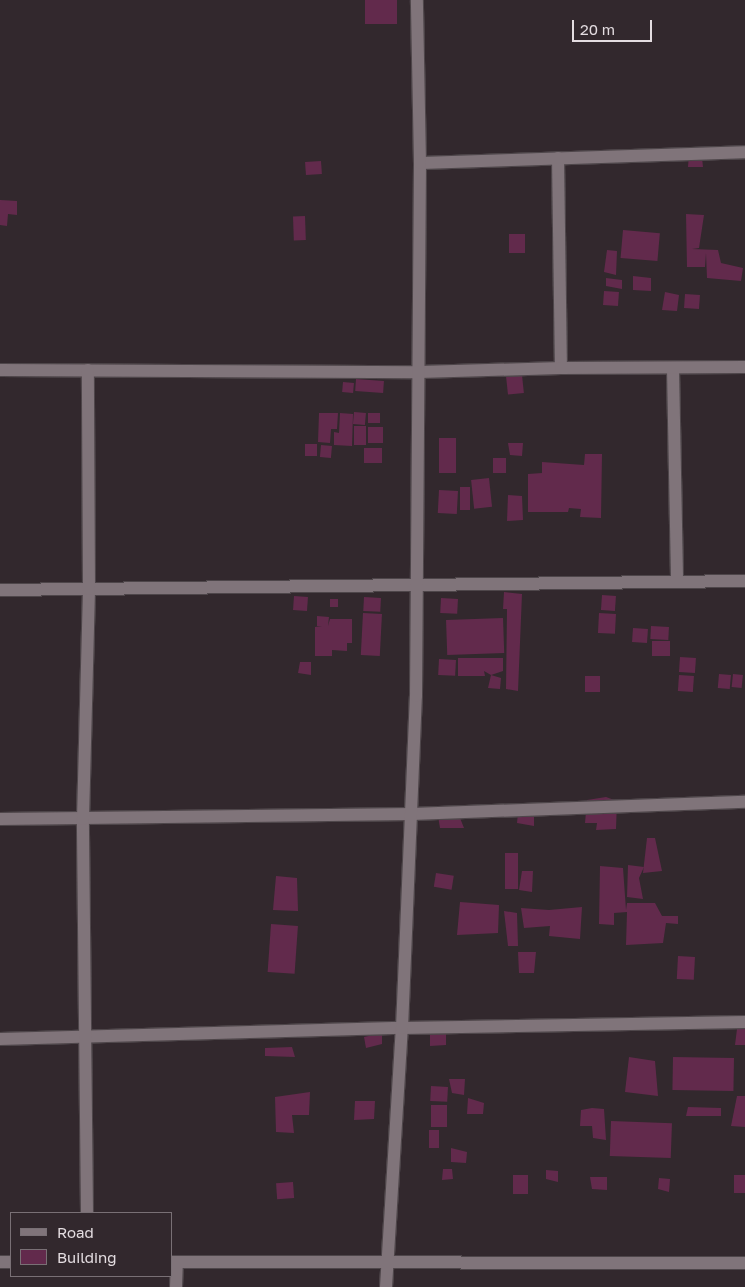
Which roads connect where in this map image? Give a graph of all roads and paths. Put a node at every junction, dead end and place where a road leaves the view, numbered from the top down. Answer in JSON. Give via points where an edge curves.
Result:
{"nodes":[{"id":1,"x":417,"y":0,"type":"edge"},
{"id":2,"x":745,"y":152,"type":"edge"},
{"id":3,"x":558,"y":158,"type":"junction"},
{"id":4,"x":420,"y":162,"type":"junction"},
{"id":5,"x":745,"y":367,"type":"edge"},
{"id":6,"x":561,"y":368,"type":"junction"},
{"id":7,"x":673,"y":369,"type":"junction"},
{"id":8,"x":0,"y":370,"type":"edge"},
{"id":9,"x":88,"y":370,"type":"junction"},
{"id":10,"x":419,"y":372,"type":"junction"},
{"id":11,"x":745,"y":581,"type":"edge"},
{"id":12,"x":677,"y":582,"type":"junction"},
{"id":13,"x":418,"y":586,"type":"junction"},
{"id":14,"x":89,"y":589,"type":"junction"},
{"id":15,"x":0,"y":590,"type":"edge"},
{"id":16,"x":745,"y":802,"type":"edge"},
{"id":17,"x":412,"y":814,"type":"junction"},
{"id":18,"x":0,"y":819,"type":"edge"},
{"id":19,"x":83,"y":819,"type":"junction"},
{"id":20,"x":745,"y":1022,"type":"edge"},
{"id":21,"x":402,"y":1028,"type":"junction"},
{"id":22,"x":86,"y":1037,"type":"junction"},
{"id":23,"x":0,"y":1039,"type":"edge"},
{"id":24,"x":87,"y":1212,"type":"edge"},
{"id":25,"x":174,"y":1262,"type":"edge"},
{"id":26,"x":386,"y":1262,"type":"junction"},
{"id":27,"x":745,"y":1263,"type":"edge"},
{"id":28,"x":176,"y":1287,"type":"edge"},
{"id":29,"x":386,"y":1287,"type":"edge"}],
"edges":[{"from":1,"to":4,"type":"street"},
{"from":2,"to":3,"type":"street"},
{"from":3,"to":4,"type":"street"},
{"from":3,"to":6,"type":"street"},
{"from":4,"to":10,"type":"street"},
{"from":5,"to":7,"type":"street"},
{"from":6,"to":7,"type":"street"},
{"from":6,"to":10,"type":"street"},
{"from":7,"to":12,"type":"street"},
{"from":8,"to":9,"type":"street"},
{"from":9,"to":10,"type":"street"},
{"from":9,"to":14,"type":"street"},
{"from":10,"to":13,"type":"street"},
{"from":11,"to":12,"type":"street"},
{"from":12,"to":13,"type":"street"},
{"from":13,"to":14,"type":"street"},
{"from":13,"to":17,"type":"street"},
{"from":14,"to":15,"type":"street"},
{"from":14,"to":19,"type":"street"},
{"from":16,"to":17,"type":"street"},
{"from":17,"to":19,"type":"street"},
{"from":17,"to":21,"type":"street"},
{"from":18,"to":19,"type":"street"},
{"from":19,"to":22,"type":"street"},
{"from":20,"to":21,"type":"street"},
{"from":21,"to":22,"type":"street"},
{"from":21,"to":26,"type":"street"},
{"from":22,"to":23,"type":"street"},
{"from":22,"to":24,"type":"street"},
{"from":25,"to":26,"type":"street"},
{"from":25,"to":28,"type":"street"},
{"from":26,"to":27,"type":"street"},
{"from":26,"to":29,"type":"street"}]}
